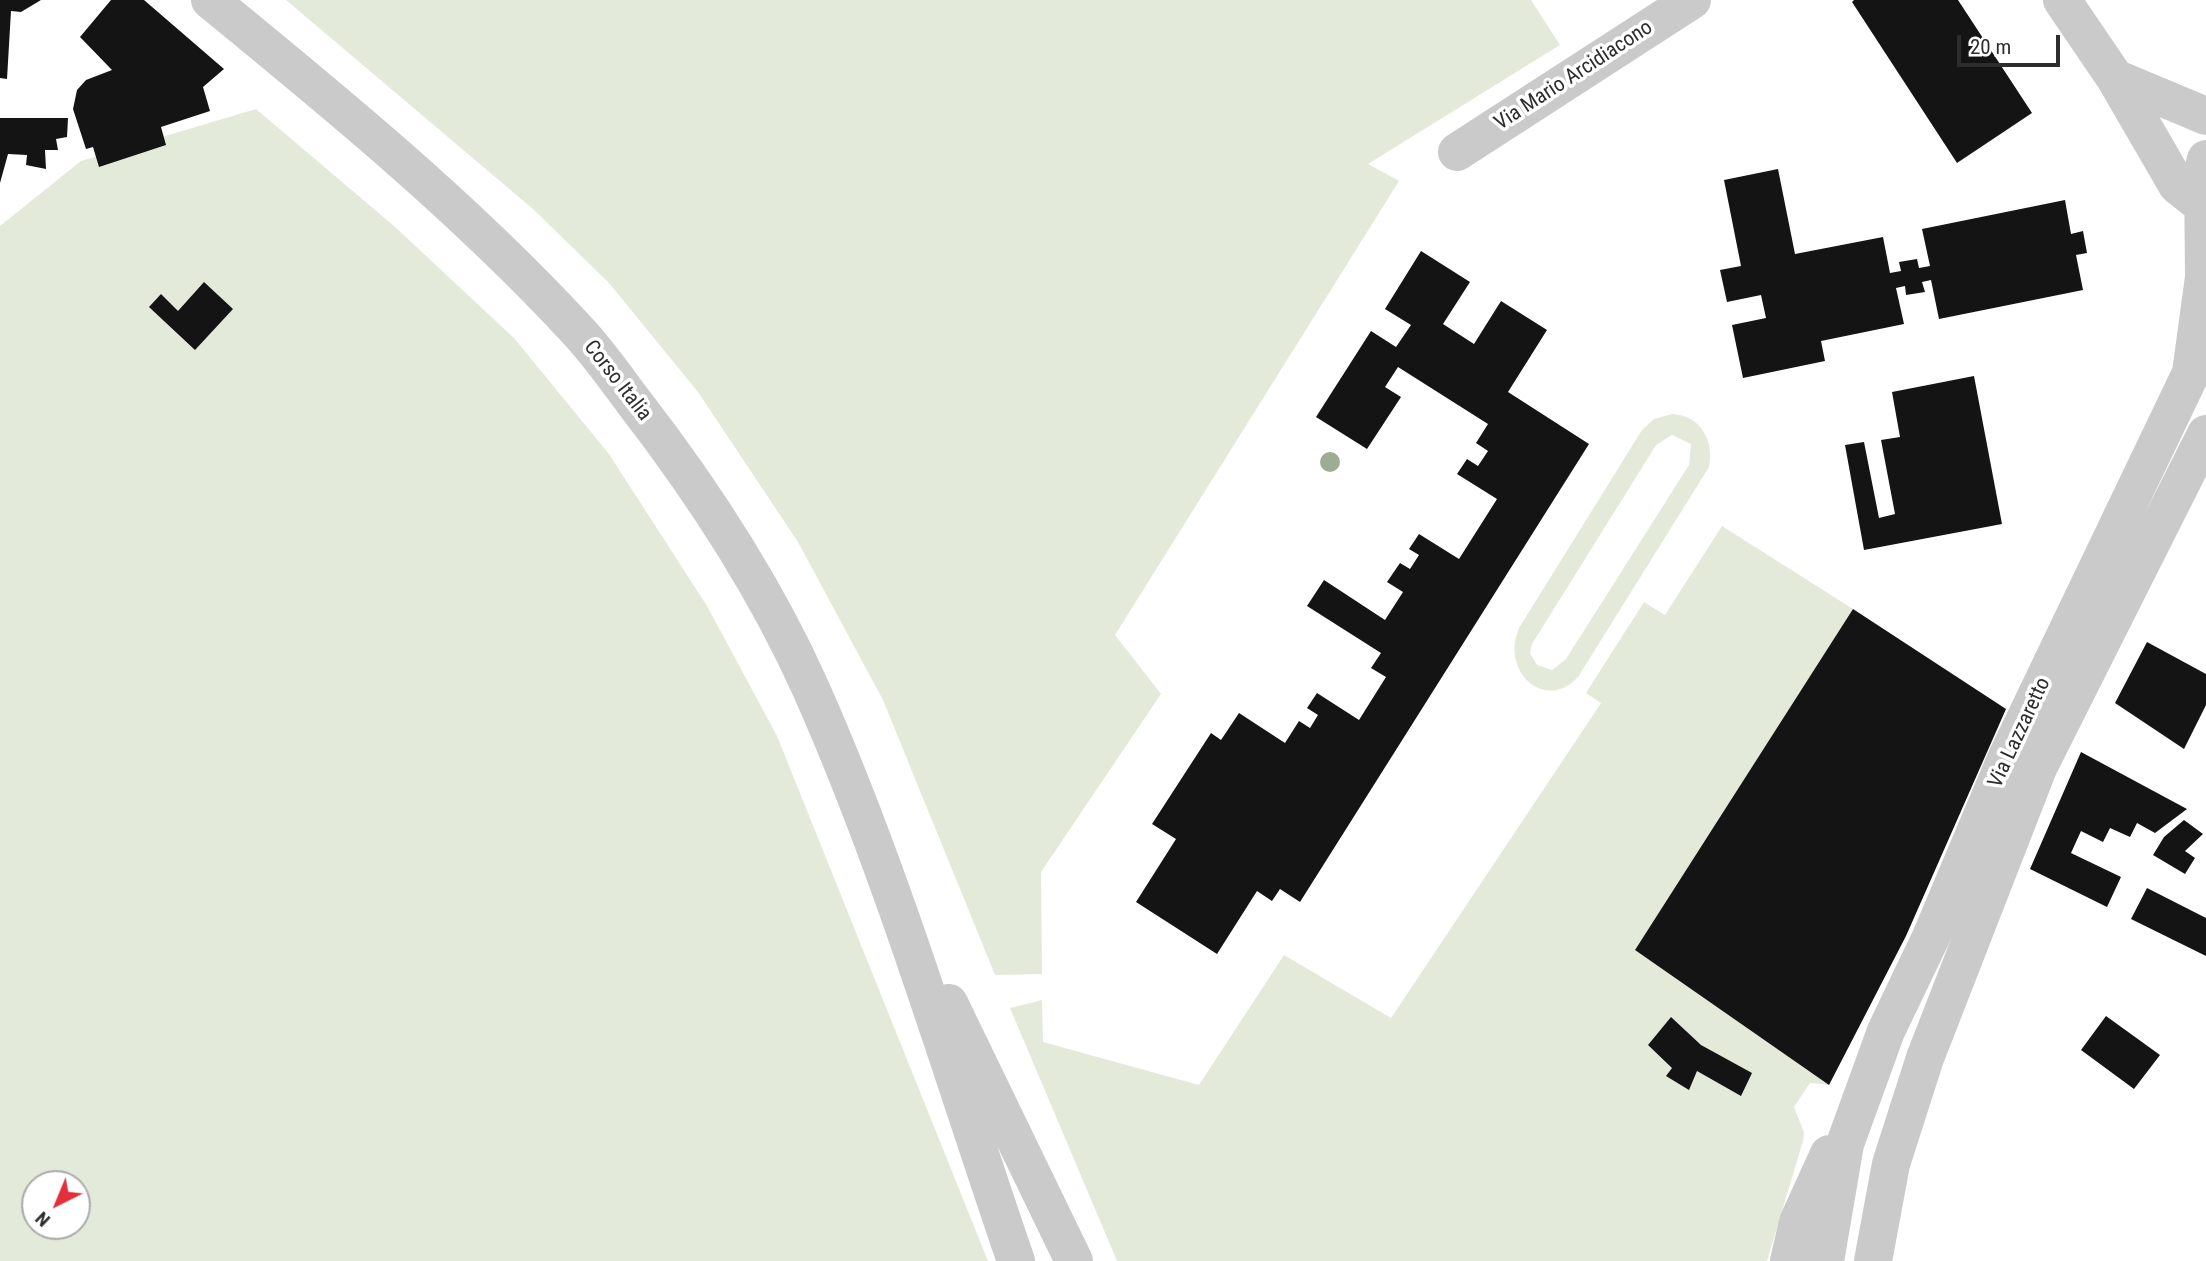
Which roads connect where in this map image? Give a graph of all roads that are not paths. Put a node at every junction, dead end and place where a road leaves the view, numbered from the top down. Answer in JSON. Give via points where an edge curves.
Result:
{"nodes":[{"id":1,"x":210,"y":0,"type":"edge"},
{"id":2,"x":1692,"y":0,"type":"edge"},
{"id":3,"x":2063,"y":0,"type":"edge"},
{"id":4,"x":2115,"y":78,"type":"junction"},
{"id":5,"x":2206,"y":116,"type":"edge"},
{"id":6,"x":1457,"y":152,"type":"dead end"},
{"id":7,"x":2205,"y":190,"type":"edge"},
{"id":8,"x":2206,"y":434,"type":"edge"},
{"id":9,"x":882,"y":870,"type":"junction"},
{"id":10,"x":1885,"y":1031,"type":"junction"},
{"id":11,"x":1016,"y":1261,"type":"edge"},
{"id":12,"x":1074,"y":1261,"type":"edge"},
{"id":13,"x":1789,"y":1261,"type":"edge"},
{"id":14,"x":1825,"y":1261,"type":"edge"},
{"id":15,"x":1873,"y":1261,"type":"edge"}],
"edges":[{"from":1,"to":9,"type":"street","name":"Corso Italia","via":[[311,83],[491,244],[578,331],[684,467],[752,575],[811,687]]},
{"from":2,"to":6,"type":"street","name":"Via Mario Arcidiacono"},
{"from":3,"to":4,"type":"street"},
{"from":4,"to":5,"type":"street"},
{"from":4,"to":7,"type":"street","via":[[2177,185]]},
{"from":7,"to":10,"type":"street","name":"Via Lazzaretto","via":[[2204,277],[2191,373],[2006,759],[1931,937]]},
{"from":8,"to":15,"type":"street","name":"Via Lazzaretto","via":[[2038,768],[1925,1059],[1891,1164]]},
{"from":9,"to":11,"type":"street"},
{"from":9,"to":12,"type":"street"},
{"from":10,"to":13,"type":"street","via":[[1798,1222]]},
{"from":10,"to":14,"type":"street","name":"Via Lazzaretto","via":[[1845,1144]]}]}
